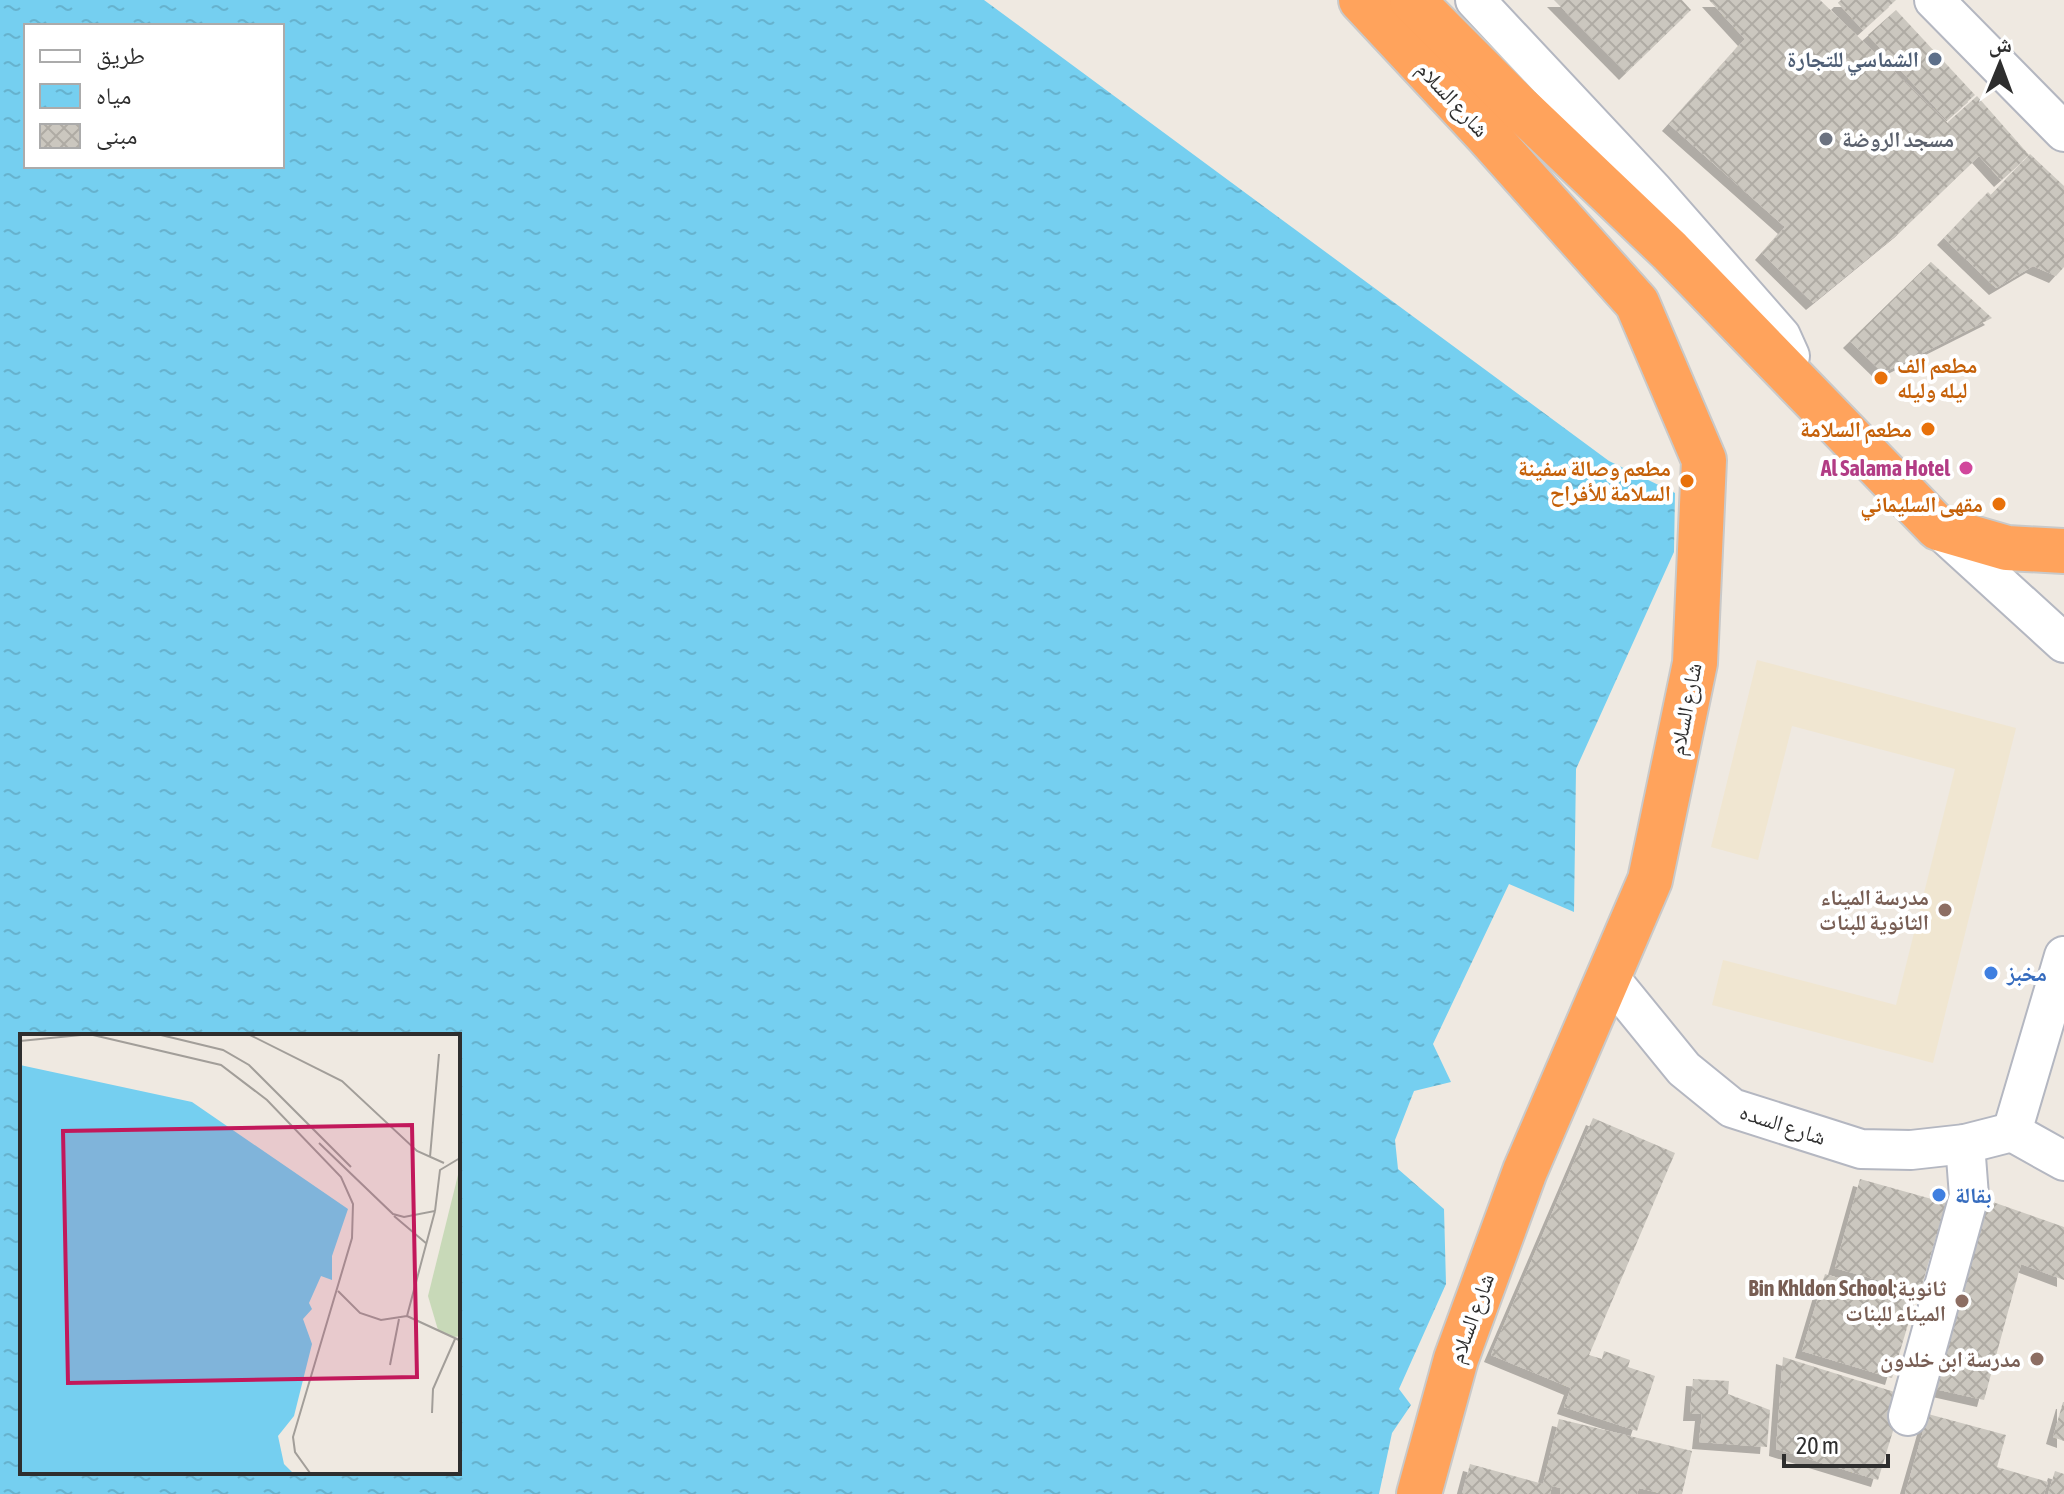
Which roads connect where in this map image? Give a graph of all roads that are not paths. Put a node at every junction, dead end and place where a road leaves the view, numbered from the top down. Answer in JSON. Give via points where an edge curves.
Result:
{"nodes":[{"id":1,"x":1361,"y":0,"type":"edge"},
{"id":2,"x":1412,"y":0,"type":"edge"},
{"id":3,"x":1475,"y":0,"type":"edge"},
{"id":4,"x":1934,"y":0,"type":"edge"},
{"id":5,"x":1520,"y":108,"type":"junction"},
{"id":6,"x":2064,"y":132,"type":"edge"},
{"id":7,"x":1487,"y":135,"type":"junction"},
{"id":8,"x":1811,"y":398,"type":"junction"},
{"id":9,"x":1938,"y":528,"type":"junction"},
{"id":10,"x":2064,"y":551,"type":"edge"},
{"id":11,"x":2064,"y":643,"type":"edge"},
{"id":12,"x":2064,"y":956,"type":"edge"},
{"id":13,"x":1609,"y":977,"type":"junction"},
{"id":14,"x":2012,"y":1132,"type":"junction"},
{"id":15,"x":1965,"y":1144,"type":"junction"},
{"id":16,"x":2064,"y":1161,"type":"edge"},
{"id":17,"x":1908,"y":1416,"type":"dead end"},
{"id":18,"x":1419,"y":1494,"type":"edge"}],
"edges":[{"from":1,"to":7,"type":"highway","name":"شارع السلام"},
{"from":2,"to":5,"type":"highway","name":"شارع السلام"},
{"from":3,"to":8,"type":"street","via":[[1781,336]]},
{"from":4,"to":6,"type":"street"},
{"from":5,"to":7,"type":"highway"},
{"from":5,"to":8,"type":"highway","name":"شارع السلام","via":[[1670,251]]},
{"from":7,"to":13,"type":"highway","name":"شارع السلام","via":[[1637,303],[1704,460],[1695,663],[1650,880]]},
{"from":8,"to":9,"type":"highway","name":"شارع السلام"},
{"from":9,"to":10,"type":"highway","via":[[2007,548]]},
{"from":9,"to":11,"type":"street"},
{"from":12,"to":14,"type":"street"},
{"from":13,"to":15,"type":"street","name":"شارع السده","via":[[1684,1069],[1732,1108],[1861,1149]]},
{"from":13,"to":18,"type":"highway","name":"شارع السلام","via":[[1525,1171],[1461,1344]]},
{"from":14,"to":15,"type":"street","name":"شارع السده"},
{"from":14,"to":16,"type":"street"},
{"from":15,"to":17,"type":"street","via":[[1969,1196]]}]}
